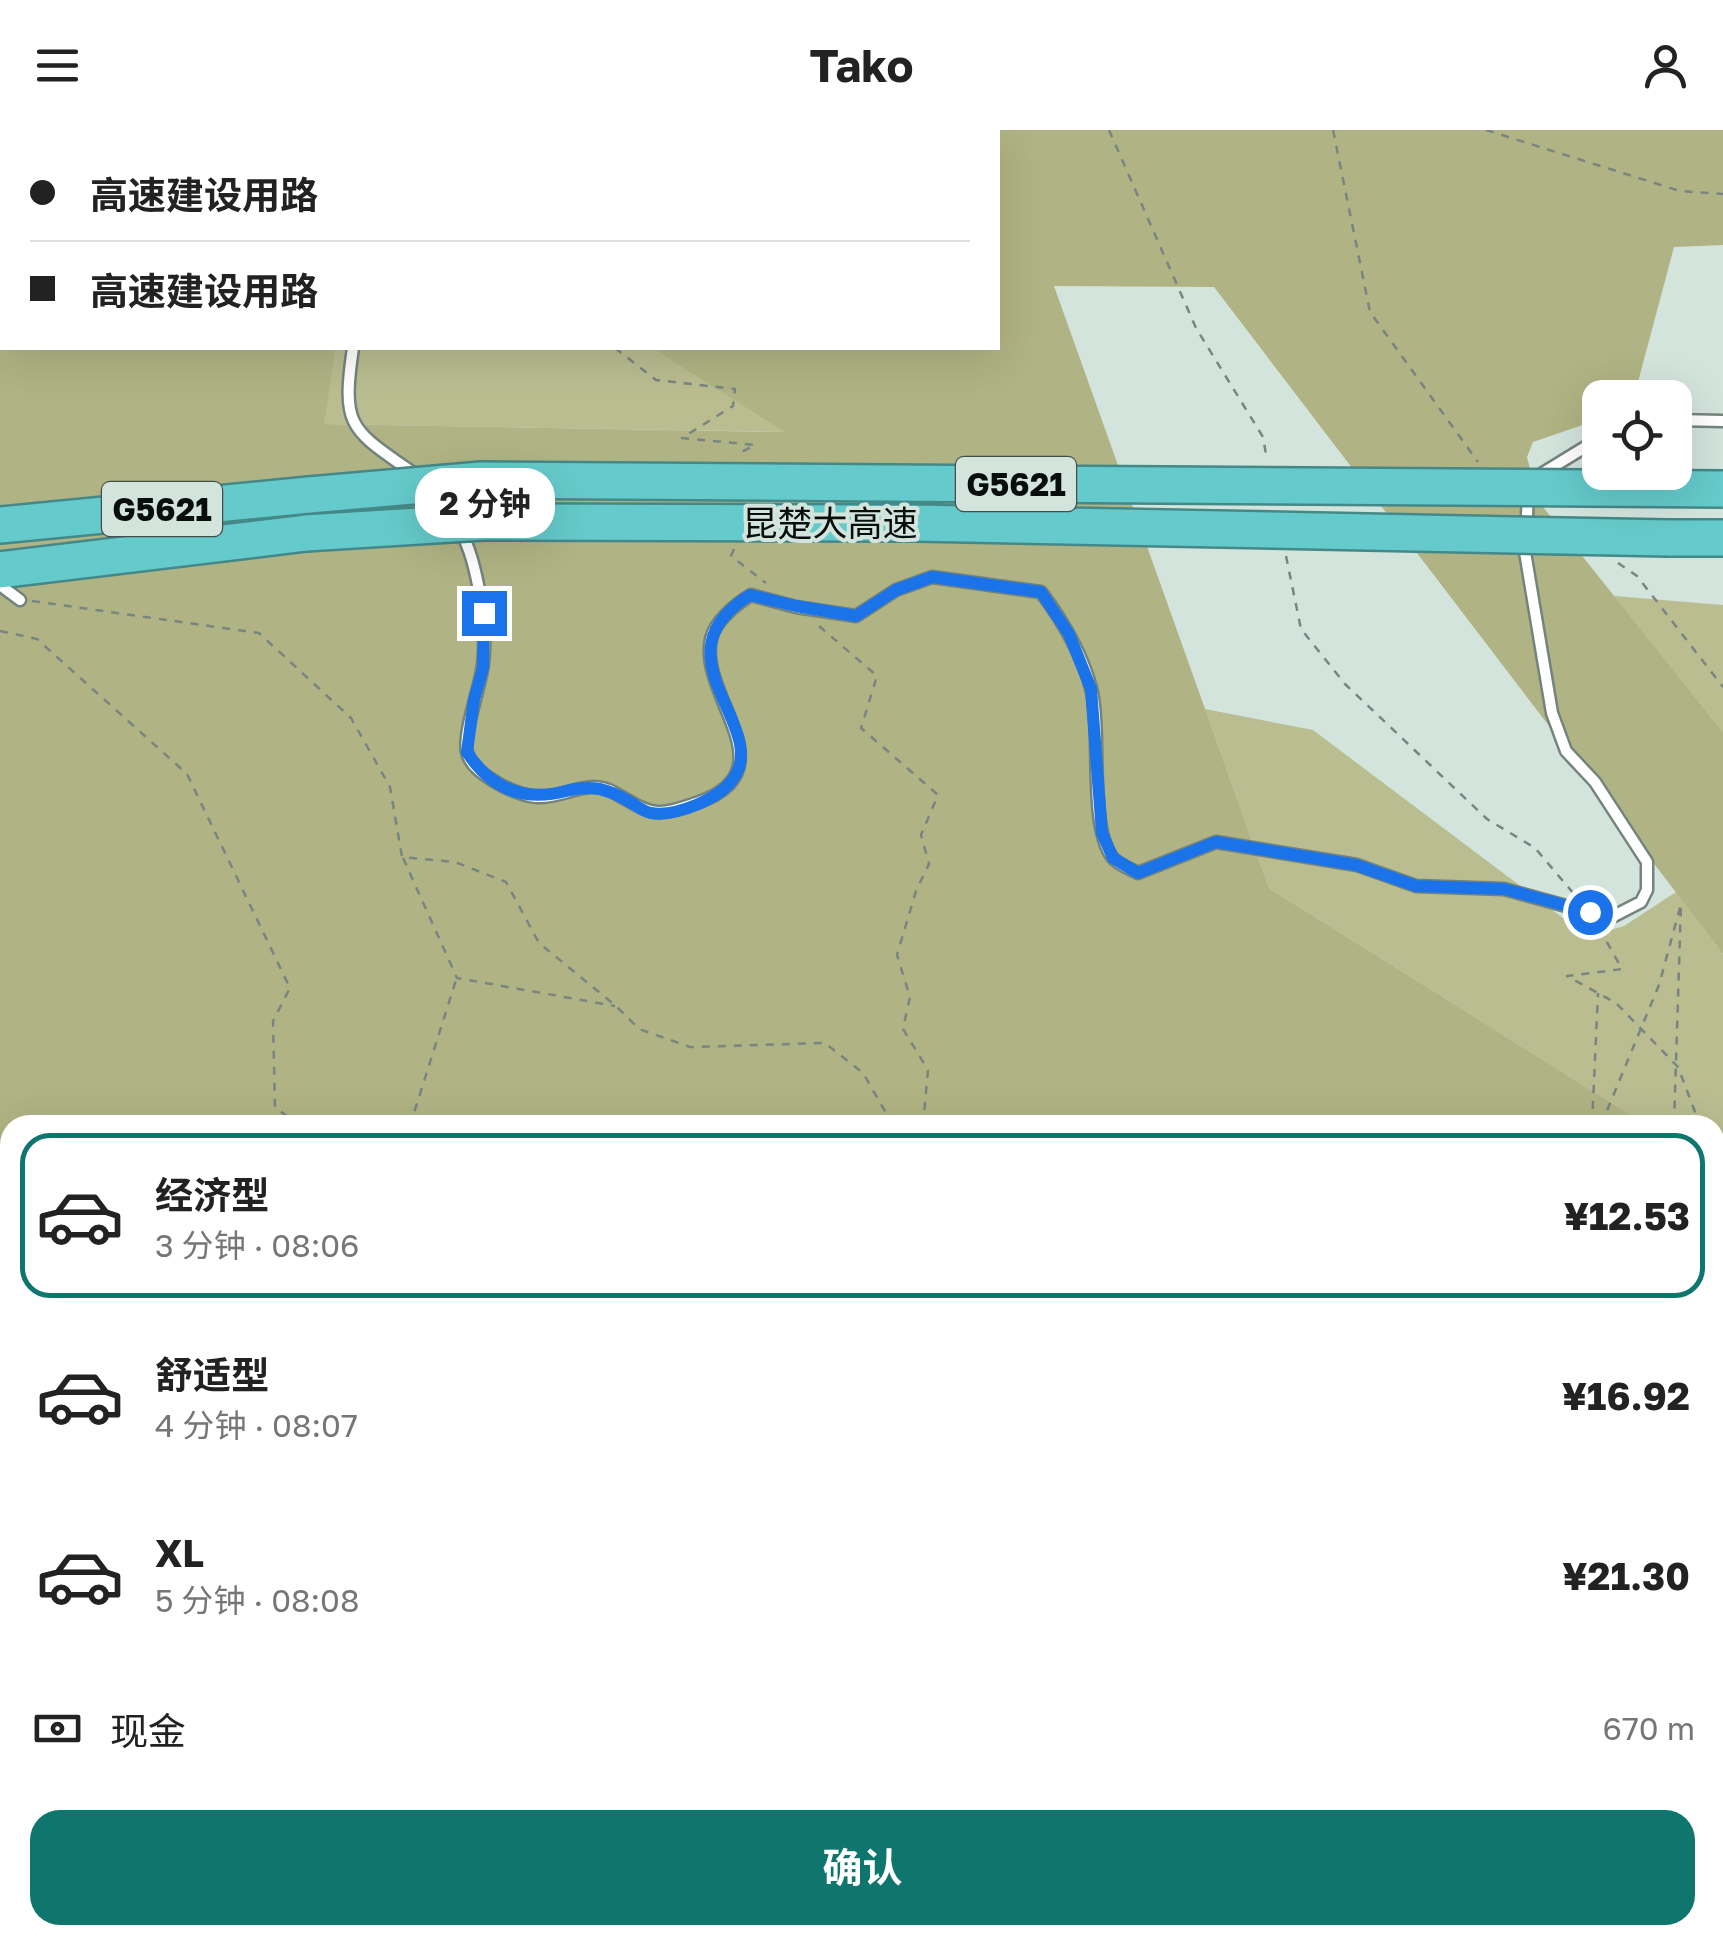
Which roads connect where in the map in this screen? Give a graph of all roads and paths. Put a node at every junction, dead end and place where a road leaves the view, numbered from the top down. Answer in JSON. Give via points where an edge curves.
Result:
{"nodes":[{"id":1,"x":1108,"y":130,"type":"edge"},
{"id":2,"x":1333,"y":130,"type":"edge"},
{"id":3,"x":1486,"y":130,"type":"edge"},
{"id":4,"x":1723,"y":194,"type":"edge"},
{"id":5,"x":353,"y":350,"type":"edge"},
{"id":6,"x":618,"y":350,"type":"edge"},
{"id":7,"x":1692,"y":420,"type":"edge"},
{"id":8,"x":1723,"y":421,"type":"edge"},
{"id":9,"x":1582,"y":449,"type":"edge"},
{"id":10,"x":726,"y":460,"type":"dead end"},
{"id":11,"x":1486,"y":472,"type":"dead end"},
{"id":12,"x":1270,"y":476,"type":"dead end"},
{"id":13,"x":1723,"y":489,"type":"edge"},
{"id":14,"x":442,"y":502,"type":"dead end"},
{"id":15,"x":453,"y":518,"type":"dead end"},
{"id":16,"x":7,"y":524,"type":"edge"},
{"id":17,"x":1723,"y":538,"type":"edge"},
{"id":18,"x":736,"y":543,"type":"dead end"},
{"id":19,"x":1286,"y":552,"type":"dead end"},
{"id":20,"x":1605,"y":554,"type":"dead end"},
{"id":21,"x":10,"y":581,"type":"edge"},
{"id":22,"x":796,"y":606,"type":"junction"},
{"id":23,"x":0,"y":630,"type":"edge"},
{"id":24,"x":1723,"y":687,"type":"edge"},
{"id":25,"x":402,"y":856,"type":"junction"},
{"id":26,"x":1590,"y":912,"type":"junction"},
{"id":27,"x":457,"y":978,"type":"junction"},
{"id":28,"x":1598,"y":992,"type":"junction"},
{"id":29,"x":616,"y":1006,"type":"junction"},
{"id":30,"x":1641,"y":1028,"type":"junction"},
{"id":31,"x":1676,"y":1064,"type":"junction"},
{"id":32,"x":285,"y":1115,"type":"edge"},
{"id":33,"x":413,"y":1115,"type":"edge"},
{"id":34,"x":887,"y":1115,"type":"edge"},
{"id":35,"x":925,"y":1115,"type":"edge"},
{"id":36,"x":1592,"y":1115,"type":"edge"},
{"id":37,"x":1605,"y":1115,"type":"edge"},
{"id":38,"x":1674,"y":1115,"type":"edge"},
{"id":39,"x":1696,"y":1115,"type":"edge"}],
"edges":[{"from":1,"to":12,"type":"path","via":[[1196,328],[1262,438]]},
{"from":2,"to":11,"type":"path","via":[[1370,312]]},
{"from":3,"to":4,"type":"path","via":[[1680,191]]},
{"from":5,"to":14,"type":"lane","via":[[348,416],[371,443],[432,486]]},
{"from":6,"to":10,"type":"path","via":[[656,380],[734,388],[733,406],[682,438],[755,445]]},
{"from":7,"to":8,"type":"lane"},
{"from":9,"to":26,"type":"lane","via":[[1539,474],[1526,499],[1525,552],[1552,714],[1566,751],[1595,782],[1647,862],[1642,902],[1610,918]]},
{"from":13,"to":16,"type":"highway","name":"昆楚大高速","number":"G5621","bridge":true,"via":[[481,480]]},
{"from":15,"to":22,"type":"lane","via":[[464,535],[484,613],[483,668],[467,752],[480,772],[540,798],[583,786],[606,788],[648,813],[669,813],[718,796],[736,776],[740,749],[710,662],[711,636],[750,595]]},
{"from":17,"to":21,"type":"highway","name":"昆楚大高速","number":"G5621","bridge":true,"via":[[914,522],[482,522],[306,534]]},
{"from":18,"to":22,"type":"path","via":[[731,556]]},
{"from":19,"to":26,"type":"path","via":[[1301,628],[1346,684],[1487,818],[1535,848]]},
{"from":20,"to":24,"type":"path","via":[[1637,576]]},
{"from":21,"to":25,"type":"path","via":[[259,633],[352,718],[390,787]]},
{"from":22,"to":26,"type":"lane","via":[[856,616],[932,577],[1041,592],[1069,634],[1091,689],[1102,833],[1113,858],[1138,873],[1216,842],[1356,865],[1416,886],[1504,889]]},
{"from":22,"to":35,"type":"path","via":[[877,676],[861,728],[938,794],[921,835],[929,864],[898,955],[910,996],[903,1028],[928,1070]]},
{"from":23,"to":32,"type":"path","via":[[36,640],[188,774],[290,988],[273,1021],[275,1107]]},
{"from":25,"to":27,"type":"path"},
{"from":25,"to":29,"type":"path","via":[[456,862],[506,882],[539,943]]},
{"from":26,"to":28,"type":"path","via":[[1622,968],[1568,976]]},
{"from":27,"to":29,"type":"path"},
{"from":27,"to":33,"type":"path"},
{"from":28,"to":30,"type":"path"},
{"from":28,"to":36,"type":"path"},
{"from":29,"to":34,"type":"path","via":[[639,1030],[690,1046],[825,1043],[863,1073]]},
{"from":30,"to":31,"type":"path"},
{"from":30,"to":31,"type":"path","via":[[1682,904]]},
{"from":30,"to":37,"type":"path"},
{"from":31,"to":38,"type":"path"},
{"from":31,"to":39,"type":"path"}]}
